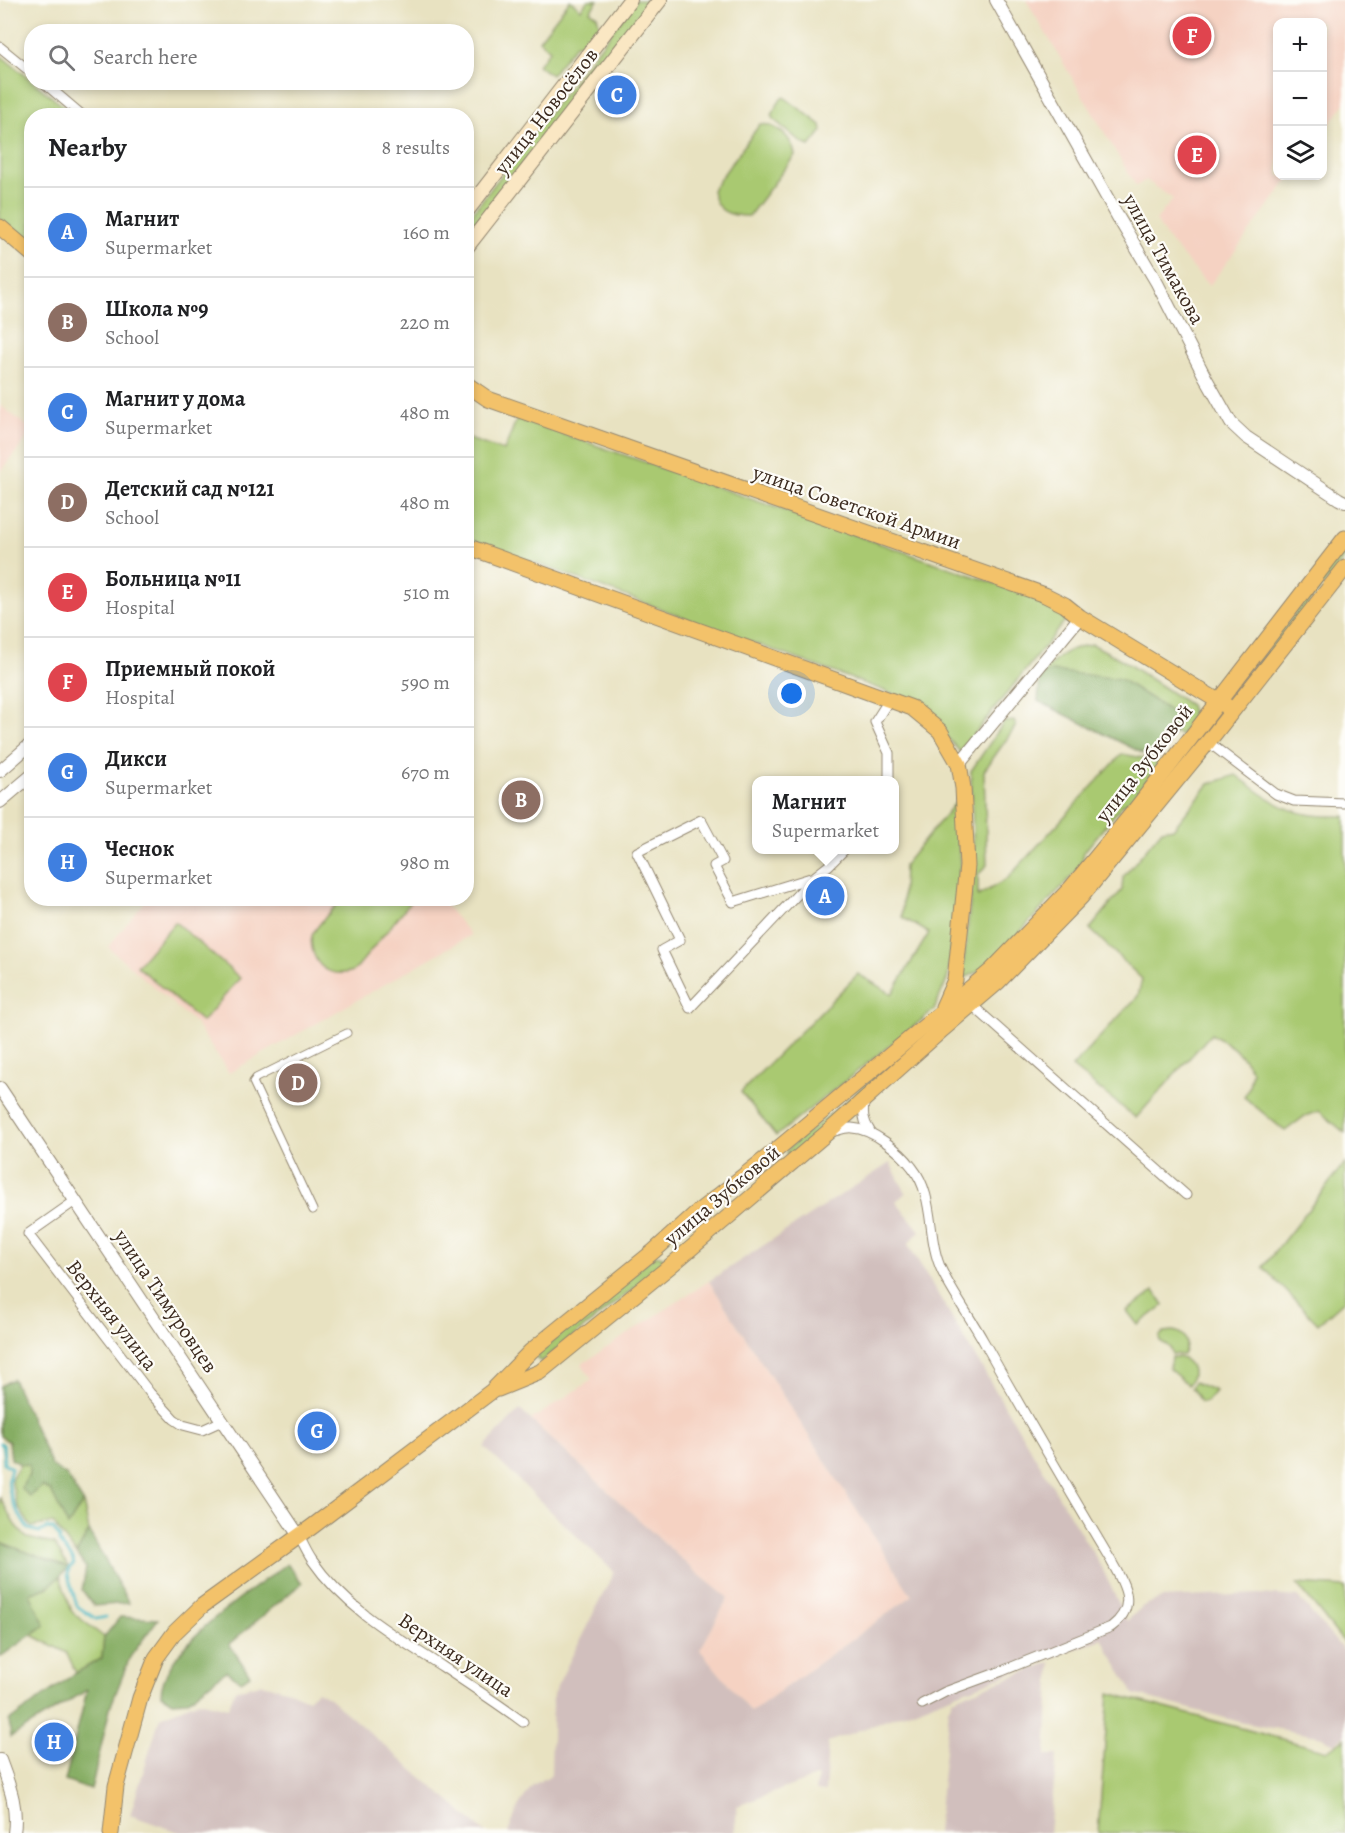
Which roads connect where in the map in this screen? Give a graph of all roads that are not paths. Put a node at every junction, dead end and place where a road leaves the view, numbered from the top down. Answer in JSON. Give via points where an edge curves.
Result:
{"nodes":[{"id":1,"x":630,"y":0,"type":"edge"},
{"id":2,"x":660,"y":0,"type":"edge"},
{"id":3,"x":996,"y":0,"type":"edge"},
{"id":4,"x":0,"y":47,"type":"edge"},
{"id":5,"x":24,"y":66,"type":"edge"},
{"id":6,"x":52,"y":90,"type":"edge"},
{"id":7,"x":74,"y":108,"type":"edge"},
{"id":8,"x":474,"y":202,"type":"edge"},
{"id":9,"x":0,"y":227,"type":"edge"},
{"id":10,"x":474,"y":238,"type":"edge"},
{"id":11,"x":24,"y":247,"type":"edge"},
{"id":12,"x":474,"y":389,"type":"edge"},
{"id":13,"x":1342,"y":501,"type":"edge"},
{"id":14,"x":1345,"y":538,"type":"edge"},
{"id":15,"x":474,"y":549,"type":"edge"},
{"id":16,"x":1345,"y":568,"type":"edge"},
{"id":17,"x":1080,"y":616,"type":"junction"},
{"id":18,"x":889,"y":700,"type":"junction"},
{"id":19,"x":1219,"y":702,"type":"junction"},
{"id":20,"x":1233,"y":710,"type":"junction"},
{"id":21,"x":1208,"y":742,"type":"junction"},
{"id":22,"x":24,"y":750,"type":"edge"},
{"id":23,"x":959,"y":764,"type":"junction"},
{"id":24,"x":0,"y":771,"type":"edge"},
{"id":25,"x":889,"y":776,"type":"edge"},
{"id":26,"x":24,"y":782,"type":"edge"},
{"id":27,"x":0,"y":802,"type":"edge"},
{"id":28,"x":1345,"y":803,"type":"edge"},
{"id":29,"x":839,"y":854,"type":"edge"},
{"id":30,"x":814,"y":877,"type":"junction"},
{"id":31,"x":955,"y":980,"type":"junction"},
{"id":32,"x":965,"y":1004,"type":"junction"},
{"id":33,"x":939,"y":1015,"type":"junction"},
{"id":34,"x":347,"y":1033,"type":"dead end"},
{"id":35,"x":0,"y":1088,"type":"edge"},
{"id":36,"x":865,"y":1100,"type":"junction"},
{"id":37,"x":870,"y":1131,"type":"junction"},
{"id":38,"x":828,"y":1132,"type":"junction"},
{"id":39,"x":781,"y":1145,"type":"junction"},
{"id":40,"x":791,"y":1163,"type":"junction"},
{"id":41,"x":1186,"y":1195,"type":"dead end"},
{"id":42,"x":75,"y":1201,"type":"junction"},
{"id":43,"x":313,"y":1210,"type":"dead end"},
{"id":44,"x":694,"y":1215,"type":"junction"},
{"id":45,"x":672,"y":1234,"type":"junction"},
{"id":46,"x":709,"y":1235,"type":"junction"},
{"id":47,"x":654,"y":1251,"type":"junction"},
{"id":48,"x":687,"y":1252,"type":"junction"},
{"id":49,"x":669,"y":1267,"type":"junction"},
{"id":50,"x":531,"y":1352,"type":"junction"},
{"id":51,"x":540,"y":1372,"type":"junction"},
{"id":52,"x":492,"y":1391,"type":"junction"},
{"id":53,"x":222,"y":1421,"type":"junction"},
{"id":54,"x":299,"y":1536,"type":"junction"},
{"id":55,"x":922,"y":1704,"type":"dead end"},
{"id":56,"x":523,"y":1722,"type":"dead end"},
{"id":57,"x":0,"y":1760,"type":"edge"},
{"id":58,"x":15,"y":1833,"type":"edge"},
{"id":59,"x":111,"y":1833,"type":"edge"}],
"edges":[{"from":1,"to":8,"type":"main road","name":"улица Новосёлов"},
{"from":2,"to":10,"type":"main road","name":"улица Новосёлов"},
{"from":3,"to":13,"type":"street","name":"улица Тимакова","via":[[1157,283],[1231,423]]},
{"from":4,"to":5,"type":"street"},
{"from":6,"to":7,"type":"street"},
{"from":9,"to":11,"type":"main road"},
{"from":12,"to":17,"type":"main road","name":"улица Советской Армии","via":[[488,399],[1045,595]]},
{"from":14,"to":19,"type":"main road","name":"улица Зубковой"},
{"from":15,"to":18,"type":"main road"},
{"from":16,"to":20,"type":"main road","name":"улица Зубковой"},
{"from":17,"to":19,"type":"main road","name":"улица Советской Армии"},
{"from":17,"to":23,"type":"street"},
{"from":18,"to":23,"type":"main road","via":[[912,708],[940,731]]},
{"from":18,"to":25,"type":"street","via":[[875,722],[889,753]]},
{"from":19,"to":20,"type":"main road","name":"улица Советской Армии"},
{"from":19,"to":32,"type":"main road","name":"улица Зубковой","via":[[1071,888],[992,970]]},
{"from":20,"to":21,"type":"main road","name":"улица Зубковой"},
{"from":21,"to":28,"type":"street","via":[[1276,794],[1294,801]]},
{"from":21,"to":32,"type":"main road","name":"улица Зубковой","via":[[1081,897],[998,982]]},
{"from":22,"to":24,"type":"street"},
{"from":23,"to":31,"type":"main road","via":[[967,867]]},
{"from":26,"to":27,"type":"street"},
{"from":29,"to":30,"type":"street"},
{"from":30,"to":30,"type":"street","via":[[783,910],[690,1008],[662,950],[680,940],[637,852],[701,820],[723,861],[714,866],[734,902]]},
{"from":31,"to":32,"type":"main road"},
{"from":31,"to":33,"type":"main road"},
{"from":32,"to":33,"type":"main road","name":"улица Зубковой"},
{"from":32,"to":36,"type":"main road","name":"улица Зубковой"},
{"from":32,"to":41,"type":"street"},
{"from":33,"to":39,"type":"main road","name":"улица Зубковой"},
{"from":34,"to":43,"type":"street","via":[[253,1082]]},
{"from":35,"to":42,"type":"street","name":"улица Тимуровцев"},
{"from":36,"to":37,"type":"street","via":[[864,1120]]},
{"from":36,"to":38,"type":"main road","name":"улица Зубковой"},
{"from":37,"to":38,"type":"street","via":[[849,1127]]},
{"from":37,"to":55,"type":"street","via":[[902,1156],[919,1179],[930,1213],[935,1255],[950,1287],[1110,1559],[1128,1602],[1119,1621],[1111,1627]]},
{"from":38,"to":40,"type":"main road","name":"улица Зубковой"},
{"from":39,"to":40,"type":"main road","via":[[775,1156],[780,1163]]},
{"from":39,"to":44,"type":"main road","name":"улица Зубковой"},
{"from":40,"to":46,"type":"main road","name":"улица Зубковой"},
{"from":42,"to":53,"type":"street","name":"улица Тимуровцев"},
{"from":42,"to":53,"type":"street","name":"Верхняя улица","via":[[28,1234],[174,1419],[202,1430]]},
{"from":44,"to":45,"type":"main road","name":"улица Зубковой"},
{"from":44,"to":46,"type":"main road"},
{"from":45,"to":47,"type":"main road","name":"улица Зубковой"},
{"from":45,"to":48,"type":"main road","via":[[669,1245],[676,1252]]},
{"from":46,"to":48,"type":"main road","name":"улица Зубковой"},
{"from":47,"to":49,"type":"main road","via":[[663,1251],[670,1257]]},
{"from":47,"to":50,"type":"main road","name":"улица Зубковой"},
{"from":48,"to":49,"type":"main road","name":"улица Зубковой"},
{"from":49,"to":51,"type":"main road","name":"улица Зубковой"},
{"from":50,"to":51,"type":"main road","via":[[526,1363],[531,1371]]},
{"from":50,"to":52,"type":"main road","name":"улица Зубковой"},
{"from":51,"to":52,"type":"main road","name":"улица Зубковой"},
{"from":52,"to":54,"type":"main road","name":"улица Зубковой"},
{"from":53,"to":54,"type":"street","name":"улица Тимуровцев"},
{"from":54,"to":56,"type":"street","name":"Верхняя улица","via":[[335,1588],[365,1615]]},
{"from":54,"to":59,"type":"main road","name":"улица Зубковой","via":[[202,1606],[156,1658],[140,1698],[116,1786]]},
{"from":57,"to":58,"type":"street","via":[[14,1800]]}]}
